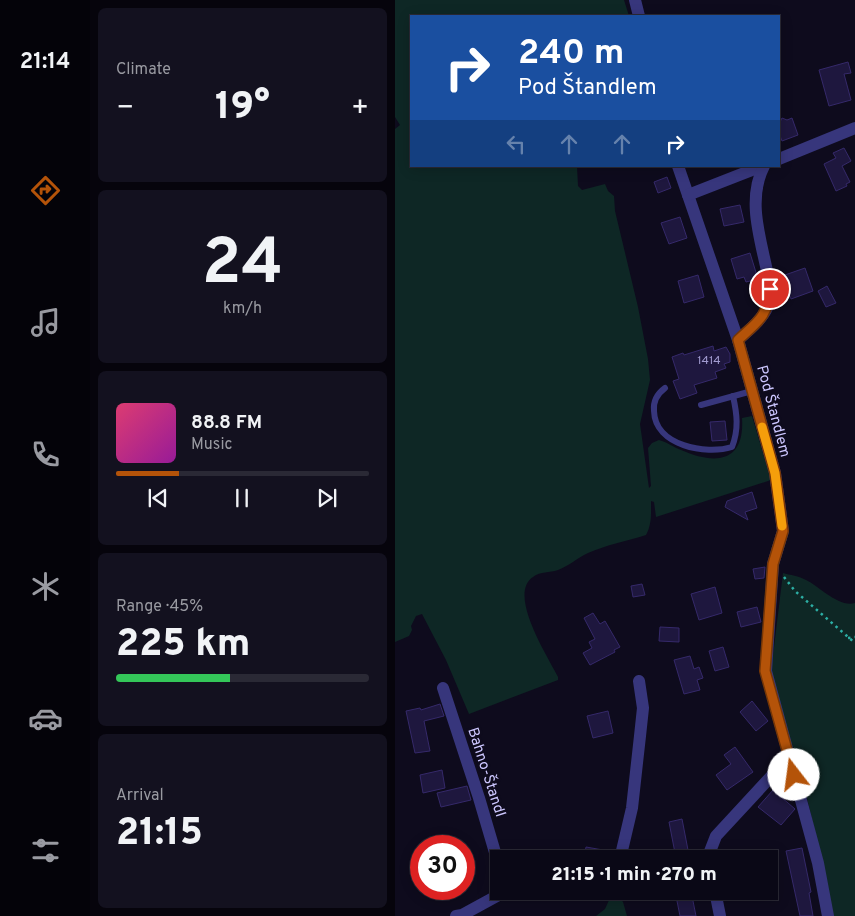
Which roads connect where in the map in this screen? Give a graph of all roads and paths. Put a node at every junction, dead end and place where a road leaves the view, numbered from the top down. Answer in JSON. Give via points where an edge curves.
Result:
{"nodes":[{"id":1,"x":635,"y":0,"type":"edge"},
{"id":2,"x":639,"y":15,"type":"edge"},
{"id":3,"x":855,"y":128,"type":"edge"},
{"id":4,"x":780,"y":159,"type":"edge"},
{"id":5,"x":678,"y":167,"type":"edge"},
{"id":6,"x":760,"y":167,"type":"edge"},
{"id":7,"x":762,"y":167,"type":"edge"},
{"id":8,"x":688,"y":195,"type":"junction"},
{"id":9,"x":738,"y":340,"type":"junction"},
{"id":10,"x":665,"y":388,"type":"dead end"},
{"id":11,"x":752,"y":391,"type":"junction"},
{"id":12,"x":733,"y":396,"type":"junction"},
{"id":13,"x":701,"y":405,"type":"dead end"},
{"id":14,"x":773,"y":564,"type":"junction"},
{"id":15,"x":855,"y":637,"type":"edge"},
{"id":16,"x":848,"y":638,"type":"junction"},
{"id":17,"x":855,"y":642,"type":"edge"},
{"id":18,"x":639,"y":681,"type":"dead end"},
{"id":19,"x":443,"y":688,"type":"dead end"},
{"id":20,"x":789,"y":757,"type":"junction"},
{"id":21,"x":494,"y":850,"type":"edge"},
{"id":22,"x":622,"y":850,"type":"edge"},
{"id":23,"x":711,"y":850,"type":"edge"},
{"id":24,"x":490,"y":900,"type":"edge"},
{"id":25,"x":717,"y":900,"type":"edge"},
{"id":26,"x":456,"y":916,"type":"edge"},
{"id":27,"x":720,"y":916,"type":"edge"},
{"id":28,"x":828,"y":916,"type":"edge"}],
"edges":[{"from":1,"to":2,"type":"street"},
{"from":3,"to":4,"type":"street"},
{"from":5,"to":8,"type":"street","name":"Pod Štandlem"},
{"from":6,"to":8,"type":"street"},
{"from":7,"to":9,"type":"street","via":[[757,178],[755,197],[770,289],[769,304],[761,318]]},
{"from":8,"to":9,"type":"street","name":"Pod Štandlem"},
{"from":9,"to":11,"type":"street","name":"Pod Štandlem"},
{"from":10,"to":12,"type":"lane","via":[[653,406],[660,430],[666,438],[697,449],[732,447],[737,418]]},
{"from":11,"to":12,"type":"lane"},
{"from":11,"to":14,"type":"street","name":"Pod Štandlem","via":[[775,473],[783,531]]},
{"from":12,"to":13,"type":"lane"},
{"from":14,"to":16,"type":"path","via":[[795,591]]},
{"from":14,"to":20,"type":"street","name":"Pod Štandlem","via":[[765,671]]},
{"from":15,"to":16,"type":"path"},
{"from":16,"to":17,"type":"path"},
{"from":18,"to":22,"type":"street","via":[[643,708],[632,808]]},
{"from":19,"to":21,"type":"street","name":"Bahno-Štandl"},
{"from":20,"to":23,"type":"street","via":[[716,836]]},
{"from":20,"to":28,"type":"street","name":"Pod Štandlem","via":[[818,863]]},
{"from":24,"to":26,"type":"street"},
{"from":25,"to":27,"type":"street"}]}
